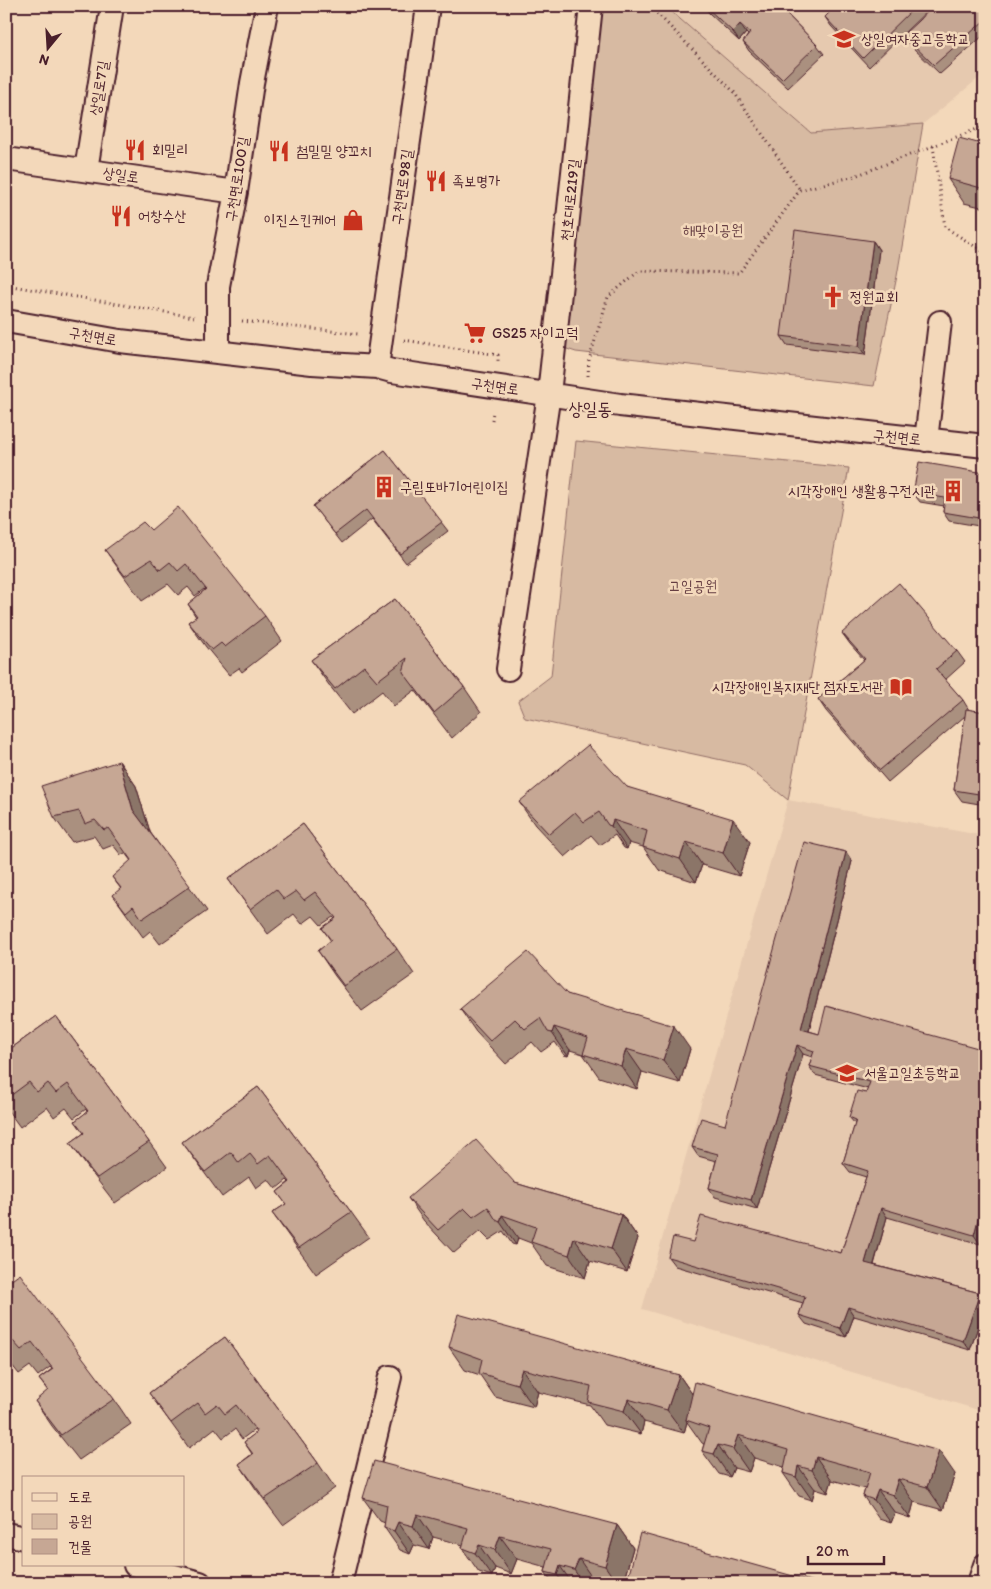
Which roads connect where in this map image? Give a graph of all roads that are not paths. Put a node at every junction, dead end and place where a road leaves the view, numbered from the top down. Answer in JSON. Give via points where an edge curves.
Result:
{"nodes":[{"id":1,"x":112,"y":6,"type":"edge"},
{"id":2,"x":267,"y":6,"type":"edge"},
{"id":3,"x":428,"y":6,"type":"edge"},
{"id":4,"x":591,"y":6,"type":"edge"},
{"id":5,"x":6,"y":159,"type":"edge"},
{"id":6,"x":86,"y":170,"type":"junction"},
{"id":7,"x":236,"y":192,"type":"junction"},
{"id":8,"x":6,"y":320,"type":"edge"},
{"id":9,"x":940,"y":322,"type":"dead end"},
{"id":10,"x":218,"y":352,"type":"junction"},
{"id":11,"x":377,"y":367,"type":"junction"},
{"id":12,"x":549,"y":394,"type":"junction"},
{"id":13,"x":926,"y":440,"type":"junction"},
{"id":14,"x":985,"y":446,"type":"edge"},
{"id":15,"x":508,"y":668,"type":"dead end"},
{"id":16,"x":390,"y":1377,"type":"dead end"},
{"id":17,"x":6,"y":1534,"type":"edge"},
{"id":18,"x":22,"y":1538,"type":"edge"},
{"id":19,"x":985,"y":1565,"type":"edge"},
{"id":20,"x":139,"y":1566,"type":"edge"},
{"id":21,"x":200,"y":1583,"type":"edge"},
{"id":22,"x":340,"y":1583,"type":"edge"},
{"id":23,"x":979,"y":1583,"type":"edge"}],
"edges":[{"from":1,"to":6,"type":"street","name":"상일로7길"},
{"from":2,"to":7,"type":"street","name":"구천면로100길"},
{"from":3,"to":11,"type":"street","name":"구천면로98길"},
{"from":4,"to":12,"type":"street","name":"천호대로219길"},
{"from":5,"to":6,"type":"street","name":"상일로"},
{"from":6,"to":7,"type":"street","name":"상일로"},
{"from":7,"to":10,"type":"street","name":"구천면로100길","via":[[218,286]]},
{"from":8,"to":10,"type":"street","name":"구천면로","via":[[120,341]]},
{"from":9,"to":13,"type":"street"},
{"from":10,"to":11,"type":"street","name":"구천면로"},
{"from":11,"to":12,"type":"street","name":"구천면로"},
{"from":12,"to":13,"type":"street","name":"구천면로"},
{"from":12,"to":15,"type":"street","name":"천호대로219길"},
{"from":13,"to":14,"type":"street","name":"구천면로"},
{"from":16,"to":22,"type":"street"},
{"from":17,"to":18,"type":"street"},
{"from":19,"to":23,"type":"street"},
{"from":20,"to":21,"type":"street"}]}
